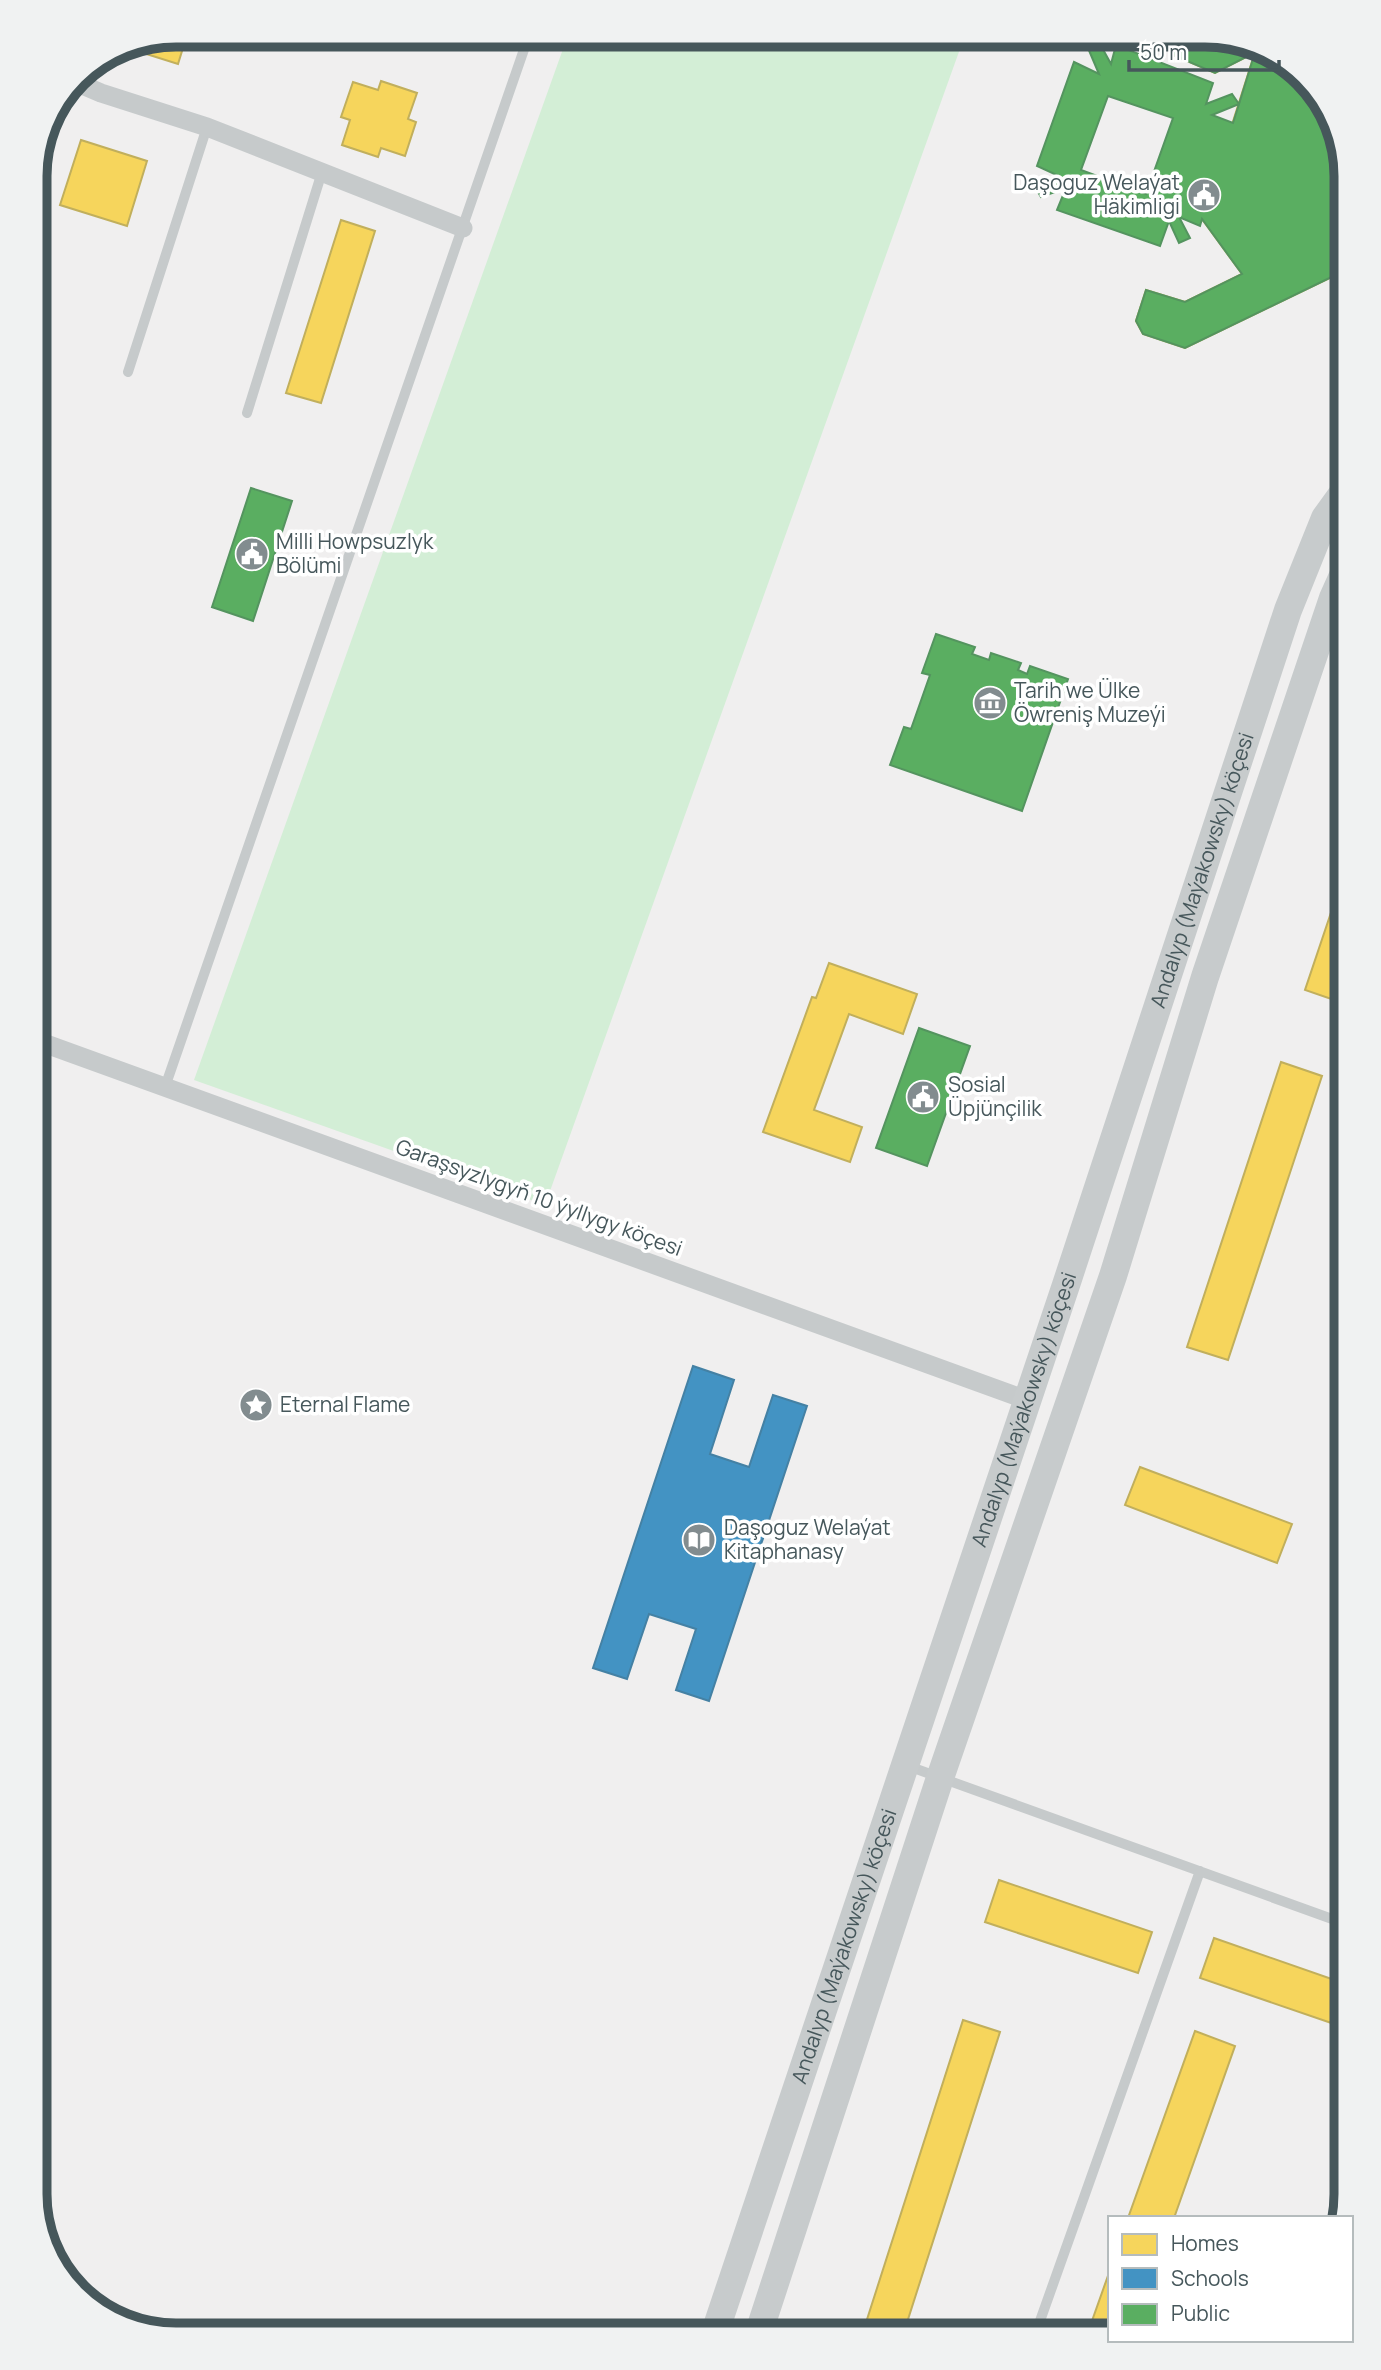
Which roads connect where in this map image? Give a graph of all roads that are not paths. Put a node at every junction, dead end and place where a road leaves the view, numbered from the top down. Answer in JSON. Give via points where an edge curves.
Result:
{"nodes":[{"id":1,"x":526,"y":47,"type":"edge"},
{"id":2,"x":84,"y":86,"type":"edge"},
{"id":3,"x":207,"y":127,"type":"junction"},
{"id":4,"x":323,"y":172,"type":"junction"},
{"id":5,"x":463,"y":228,"type":"junction"},
{"id":6,"x":128,"y":372,"type":"dead end"},
{"id":7,"x":247,"y":413,"type":"dead end"},
{"id":8,"x":1334,"y":506,"type":"edge"},
{"id":9,"x":1334,"y":596,"type":"edge"},
{"id":10,"x":48,"y":1045,"type":"edge"},
{"id":11,"x":165,"y":1087,"type":"junction"},
{"id":12,"x":1027,"y":1399,"type":"junction"},
{"id":13,"x":904,"y":1765,"type":"junction"},
{"id":14,"x":940,"y":1778,"type":"junction"},
{"id":15,"x":1200,"y":1871,"type":"junction"},
{"id":16,"x":1334,"y":1920,"type":"edge"},
{"id":17,"x":718,"y":2323,"type":"edge"},
{"id":18,"x":762,"y":2323,"type":"edge"},
{"id":19,"x":1039,"y":2323,"type":"edge"}],
"edges":[{"from":1,"to":5,"type":"lane"},
{"from":2,"to":3,"type":"street"},
{"from":3,"to":4,"type":"street"},
{"from":3,"to":6,"type":"lane"},
{"from":4,"to":5,"type":"street"},
{"from":4,"to":7,"type":"lane"},
{"from":5,"to":11,"type":"lane"},
{"from":8,"to":12,"type":"main road","name":"Andalyp (Maýakowsky) köçesi","via":[[1288,610]]},
{"from":9,"to":14,"type":"main road","name":"Andalyp (Maýakowsky) köçesi","via":[[1205,977],[1112,1276]]},
{"from":10,"to":11,"type":"street","name":"Garaşsyzlygyň 10 ýyllygy köçesi"},
{"from":11,"to":12,"type":"street","name":"Garaşsyzlygyň 10 ýyllygy köçesi"},
{"from":12,"to":13,"type":"main road","name":"Andalyp (Maýakowsky) köçesi"},
{"from":13,"to":14,"type":"lane"},
{"from":13,"to":17,"type":"main road","name":"Andalyp (Maýakowsky) köçesi"},
{"from":14,"to":15,"type":"lane"},
{"from":14,"to":18,"type":"main road","name":"Andalyp (Maýakowsky) köçesi"},
{"from":15,"to":16,"type":"lane"},
{"from":15,"to":19,"type":"lane"}]}
